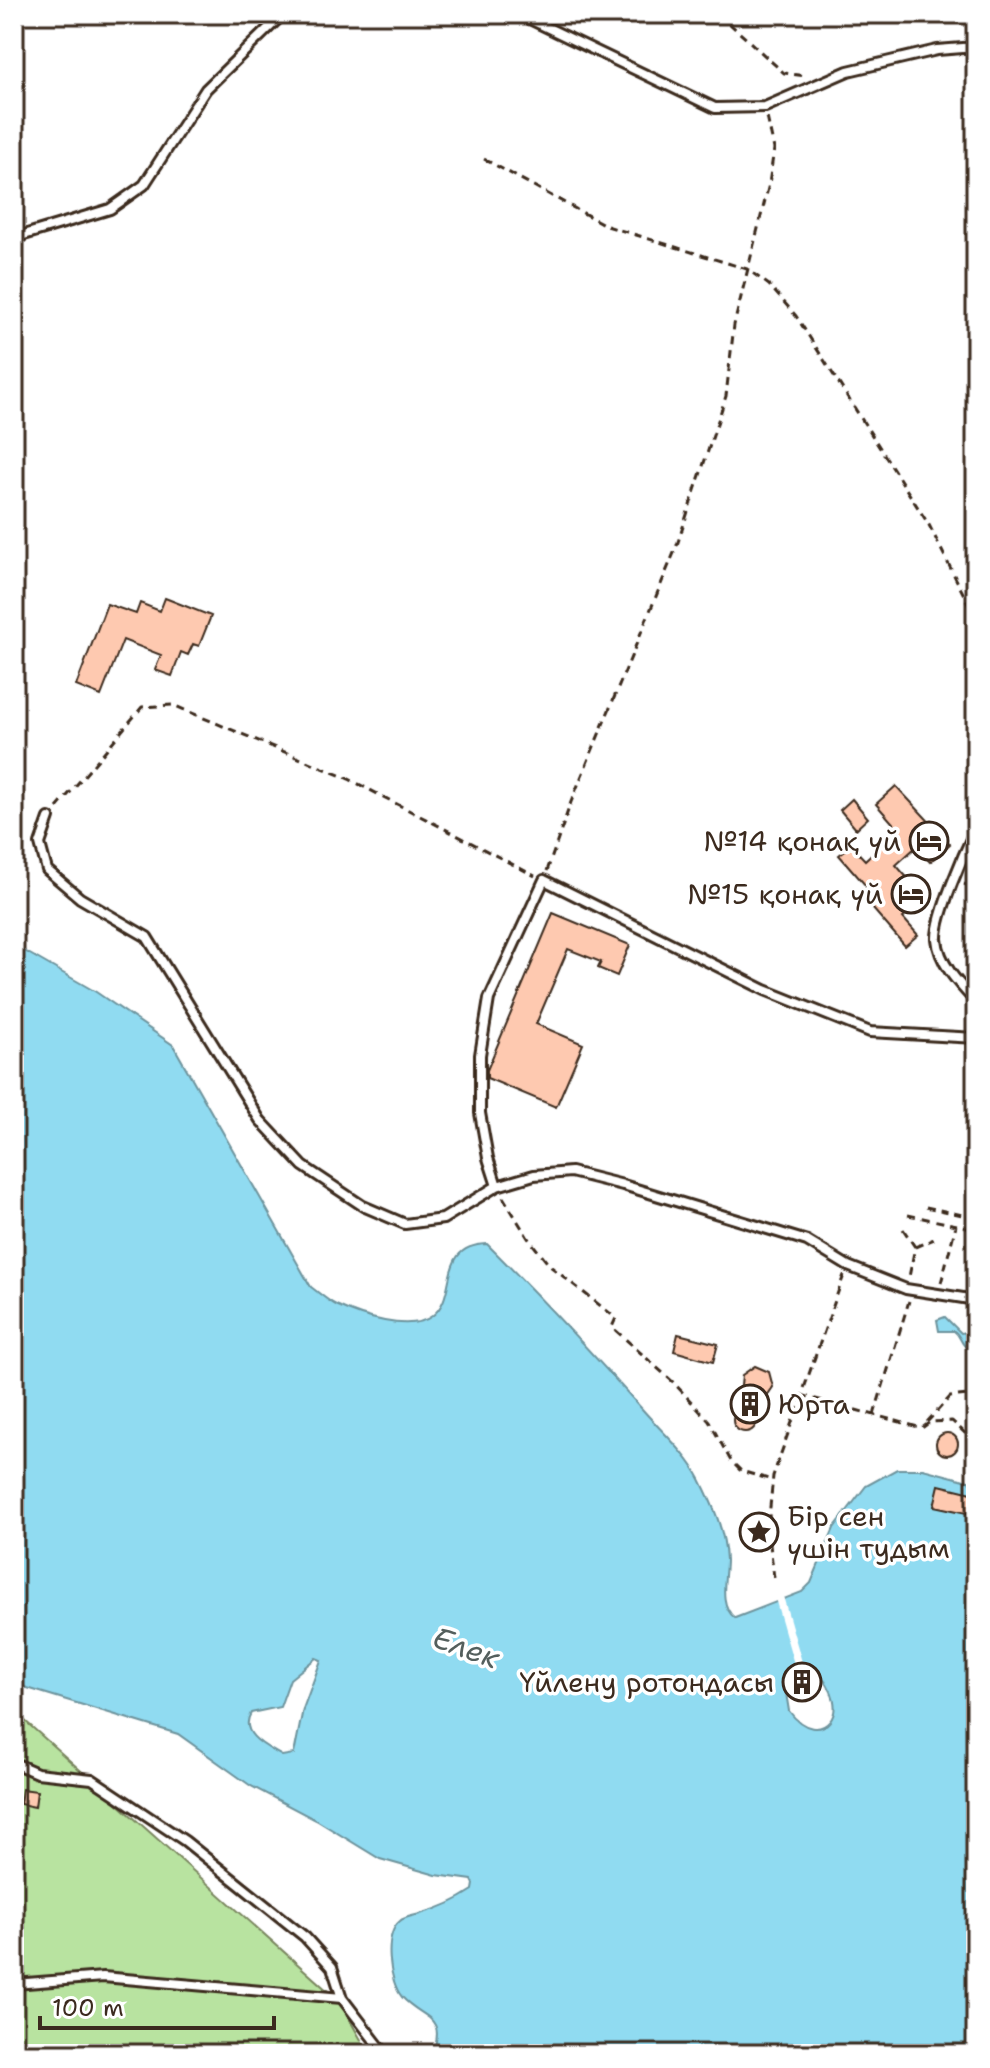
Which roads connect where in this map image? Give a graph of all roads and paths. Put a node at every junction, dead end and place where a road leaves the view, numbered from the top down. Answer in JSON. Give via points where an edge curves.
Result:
{"nodes":[{"id":1,"x":283,"y":14,"type":"edge"},
{"id":2,"x":519,"y":14,"type":"edge"},
{"id":3,"x":719,"y":14,"type":"edge"},
{"id":4,"x":976,"y":47,"type":"edge"},
{"id":5,"x":827,"y":80,"type":"junction"},
{"id":6,"x":765,"y":107,"type":"junction"},
{"id":7,"x":484,"y":159,"type":"dead end"},
{"id":8,"x":14,"y":238,"type":"edge"},
{"id":9,"x":747,"y":269,"type":"junction"},
{"id":10,"x":976,"y":631,"type":"edge"},
{"id":11,"x":49,"y":818,"type":"joint"},
{"id":12,"x":976,"y":828,"type":"edge"},
{"id":13,"x":544,"y":880,"type":"junction"},
{"id":14,"x":976,"y":1002,"type":"edge"},
{"id":15,"x":976,"y":1038,"type":"edge"},
{"id":16,"x":497,"y":1186,"type":"junction"},
{"id":17,"x":926,"y":1207,"type":"dead end"},
{"id":18,"x":908,"y":1215,"type":"dead end"},
{"id":19,"x":976,"y":1218,"type":"edge"},
{"id":20,"x":956,"y":1225,"type":"junction"},
{"id":21,"x":903,"y":1229,"type":"dead end"},
{"id":22,"x":976,"y":1229,"type":"edge"},
{"id":23,"x":934,"y":1239,"type":"dead end"},
{"id":24,"x":915,"y":1247,"type":"junction"},
{"id":25,"x":848,"y":1266,"type":"junction"},
{"id":26,"x":910,"y":1289,"type":"junction"},
{"id":27,"x":938,"y":1294,"type":"junction"},
{"id":28,"x":976,"y":1300,"type":"edge"},
{"id":29,"x":976,"y":1394,"type":"edge"},
{"id":30,"x":801,"y":1395,"type":"junction"},
{"id":31,"x":976,"y":1413,"type":"edge"},
{"id":32,"x":874,"y":1415,"type":"junction"},
{"id":33,"x":922,"y":1428,"type":"junction"},
{"id":34,"x":974,"y":1446,"type":"edge"},
{"id":35,"x":772,"y":1480,"type":"junction"},
{"id":36,"x":774,"y":1578,"type":"dead end"},
{"id":37,"x":14,"y":1763,"type":"edge"},
{"id":38,"x":14,"y":1984,"type":"edge"},
{"id":39,"x":342,"y":1998,"type":"junction"},
{"id":40,"x":385,"y":2054,"type":"edge"}],
"edges":[{"from":1,"to":8,"type":"lane","via":[[206,89],[144,185],[110,209]]},
{"from":2,"to":6,"type":"lane","via":[[715,108]]},
{"from":3,"to":5,"type":"path","via":[[784,73]]},
{"from":4,"to":5,"type":"lane","via":[[937,50]]},
{"from":5,"to":6,"type":"lane"},
{"from":6,"to":9,"type":"path","via":[[774,149]]},
{"from":7,"to":9,"type":"path","via":[[607,226]]},
{"from":9,"to":10,"type":"path","via":[[796,316],[929,525]]},
{"from":9,"to":13,"type":"path","via":[[726,396],[676,548]]},
{"from":11,"to":13,"type":"path","via":[[142,707],[173,705],[349,779]]},
{"from":11,"to":16,"type":"lane","via":[[40,844],[47,870],[80,898],[147,937],[260,1120],[303,1166],[363,1206],[405,1224],[443,1219]]},
{"from":12,"to":14,"type":"lane","via":[[937,938],[943,961]]},
{"from":13,"to":15,"type":"lane","via":[[765,990],[870,1032]]},
{"from":13,"to":16,"type":"lane","via":[[489,999],[480,1055],[480,1113]]},
{"from":16,"to":25,"type":"lane","via":[[571,1172],[807,1241]]},
{"from":16,"to":35,"type":"path","via":[[550,1266],[616,1318],[612,1327],[709,1421],[731,1461],[741,1471]]},
{"from":17,"to":19,"type":"path"},
{"from":18,"to":20,"type":"path"},
{"from":20,"to":22,"type":"path"},
{"from":20,"to":27,"type":"path"},
{"from":21,"to":24,"type":"path"},
{"from":23,"to":24,"type":"path"},
{"from":24,"to":26,"type":"path"},
{"from":25,"to":26,"type":"lane"},
{"from":25,"to":30,"type":"path"},
{"from":26,"to":27,"type":"lane"},
{"from":26,"to":32,"type":"path"},
{"from":27,"to":28,"type":"lane"},
{"from":29,"to":33,"type":"path","via":[[950,1397]]},
{"from":30,"to":32,"type":"path"},
{"from":30,"to":35,"type":"path"},
{"from":31,"to":34,"type":"path"},
{"from":32,"to":33,"type":"path"},
{"from":33,"to":34,"type":"path","via":[[930,1422],[952,1421]]},
{"from":35,"to":36,"type":"path","via":[[768,1528]]},
{"from":37,"to":39,"type":"lane","via":[[37,1773],[92,1779],[185,1841],[305,1937],[332,1967]]},
{"from":38,"to":39,"type":"lane","via":[[103,1977]]},
{"from":39,"to":40,"type":"lane"}]}
